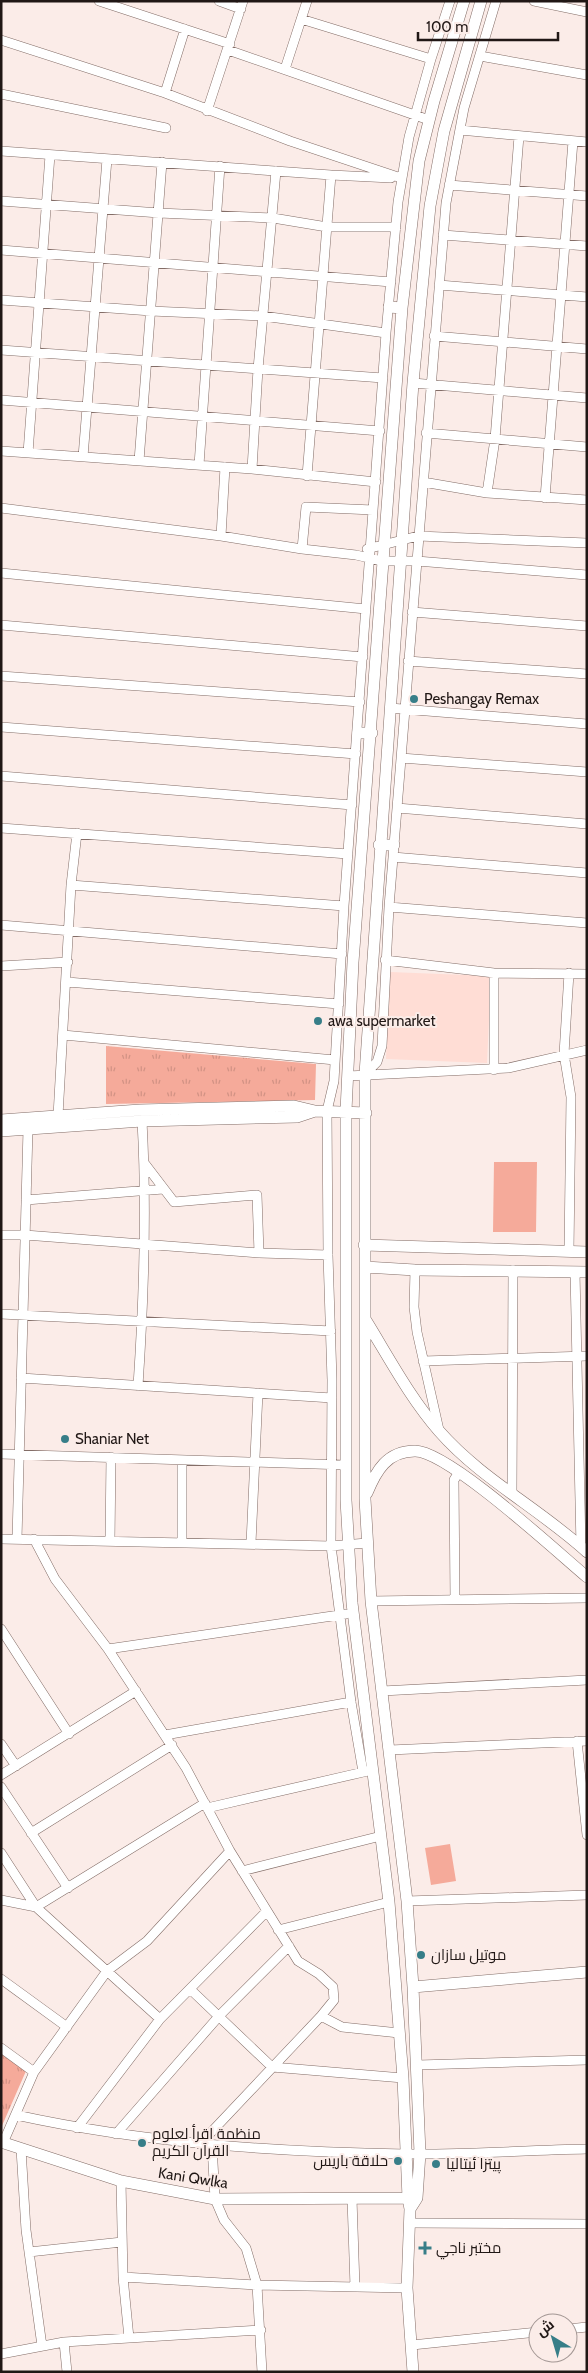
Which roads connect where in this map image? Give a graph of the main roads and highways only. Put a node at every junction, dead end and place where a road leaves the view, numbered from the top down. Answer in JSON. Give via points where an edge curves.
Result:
{"nodes":[{"id":1,"x":464,"y":1,"type":"edge"},
{"id":2,"x":481,"y":1,"type":"edge"},
{"id":3,"x":389,"y":307,"type":"road end"},
{"id":4,"x":402,"y":308,"type":"junction"},
{"id":5,"x":358,"y":733,"type":"road end"},
{"id":6,"x":372,"y":733,"type":"junction"},
{"id":7,"x":379,"y":845,"type":"junction"},
{"id":8,"x":394,"y":845,"type":"road end"},
{"id":9,"x":315,"y":1111,"type":"junction"},
{"id":10,"x":346,"y":1111,"type":"junction"},
{"id":11,"x":366,"y":1113,"type":"junction"},
{"id":12,"x":1,"y":1120,"type":"edge"},
{"id":13,"x":1,"y":1131,"type":"edge"},
{"id":14,"x":364,"y":1245,"type":"junction"},
{"id":15,"x":587,"y":1252,"type":"edge"},
{"id":16,"x":365,"y":1267,"type":"junction"},
{"id":17,"x":581,"y":1272,"type":"edge"},
{"id":18,"x":365,"y":1318,"type":"junction"},
{"id":19,"x":482,"y":1469,"type":"junction"},
{"id":20,"x":471,"y":1481,"type":"junction"},
{"id":21,"x":365,"y":1499,"type":"junction"},
{"id":22,"x":584,"y":1549,"type":"edge"},
{"id":23,"x":587,"y":1577,"type":"edge"},
{"id":24,"x":587,"y":1972,"type":"edge"},
{"id":25,"x":413,"y":1987,"type":"junction"},
{"id":26,"x":2,"y":2143,"type":"edge"},
{"id":27,"x":412,"y":2202,"type":"junction"},
{"id":28,"x":413,"y":2372,"type":"edge"}],
"edges":[{"from":1,"to":4,"type":"main road","via":[[429,120],[415,188]]},
{"from":2,"to":7,"type":"main road","via":[[450,106],[434,181],[413,383]]},
{"from":3,"to":4,"type":"main road"},
{"from":4,"to":6,"type":"main road"},
{"from":5,"to":6,"type":"main road"},
{"from":6,"to":10,"type":"main road","via":[[346,959]]},
{"from":7,"to":8,"type":"main road"},
{"from":7,"to":11,"type":"main road","via":[[364,1074]]},
{"from":9,"to":10,"type":"main road"},
{"from":9,"to":12,"type":"main road","via":[[294,1106],[140,1110]]},
{"from":9,"to":13,"type":"main road","via":[[297,1118],[142,1121]]},
{"from":10,"to":11,"type":"main road"},
{"from":10,"to":27,"type":"main road","via":[[348,1545],[368,1771],[381,1836],[389,1902]]},
{"from":11,"to":14,"type":"main road"},
{"from":14,"to":15,"type":"main road"},
{"from":14,"to":16,"type":"main road"},
{"from":16,"to":17,"type":"main road"},
{"from":16,"to":18,"type":"main road"},
{"from":18,"to":19,"type":"main road","via":[[422,1411],[440,1432]]},
{"from":18,"to":21,"type":"main road"},
{"from":19,"to":20,"type":"main road"},
{"from":19,"to":22,"type":"main road"},
{"from":20,"to":21,"type":"main road","via":[[439,1458],[416,1451],[396,1454],[374,1475]]},
{"from":20,"to":23,"type":"main road"},
{"from":21,"to":25,"type":"main road","via":[[370,1602],[407,1901]]},
{"from":24,"to":25,"type":"main road"},
{"from":25,"to":27,"type":"main road","via":[[420,2153]]},
{"from":26,"to":27,"type":"main road","name":"Kani Qwlka","via":[[121,2181],[215,2199],[352,2198]]},
{"from":27,"to":28,"type":"main road","via":[[407,2288]]}]}
